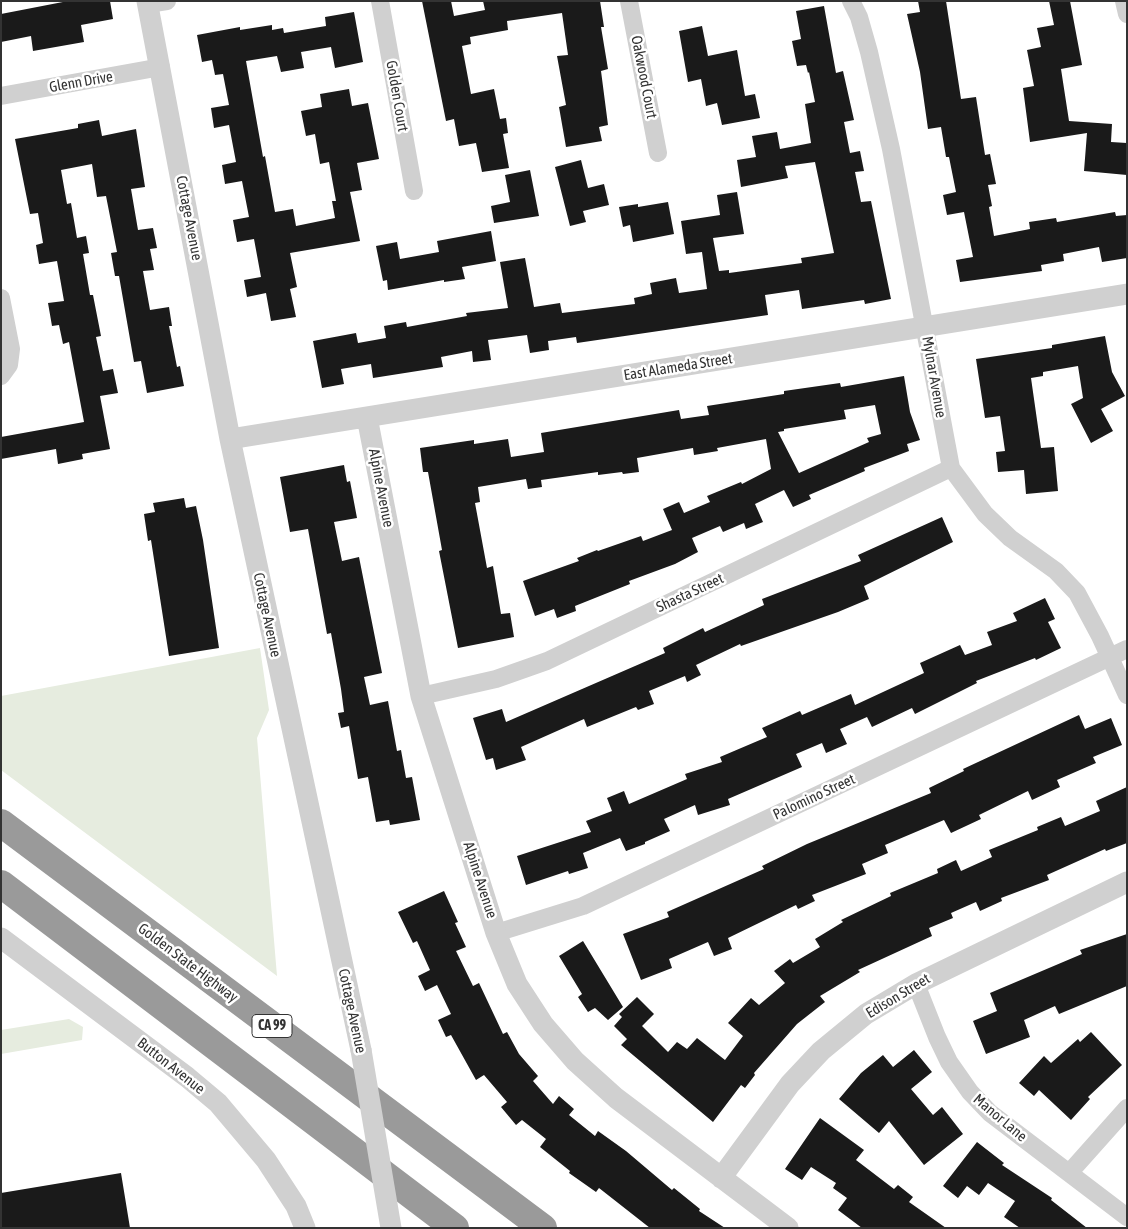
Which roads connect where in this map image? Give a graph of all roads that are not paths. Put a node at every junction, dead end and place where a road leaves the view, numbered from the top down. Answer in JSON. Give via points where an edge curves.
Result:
{"nodes":[{"id":1,"x":380,"y":1,"type":"edge"},
{"id":2,"x":629,"y":1,"type":"edge"},
{"id":3,"x":851,"y":1,"type":"edge"},
{"id":4,"x":1124,"y":1,"type":"edge"},
{"id":5,"x":154,"y":2,"type":"edge"},
{"id":6,"x":1127,"y":14,"type":"edge"},
{"id":7,"x":161,"y":67,"type":"junction"},
{"id":8,"x":1,"y":96,"type":"edge"},
{"id":9,"x":658,"y":153,"type":"dead end"},
{"id":10,"x":414,"y":191,"type":"dead end"},
{"id":11,"x":1127,"y":294,"type":"edge"},
{"id":12,"x":1,"y":298,"type":"edge"},
{"id":13,"x":925,"y":325,"type":"junction"},
{"id":14,"x":1,"y":376,"type":"edge"},
{"id":15,"x":367,"y":417,"type":"junction"},
{"id":16,"x":230,"y":439,"type":"junction"},
{"id":17,"x":951,"y":468,"type":"junction"},
{"id":18,"x":1127,"y":649,"type":"edge"},
{"id":19,"x":1110,"y":657,"type":"junction"},
{"id":20,"x":1127,"y":695,"type":"edge"},
{"id":21,"x":421,"y":696,"type":"junction"},
{"id":22,"x":1,"y":824,"type":"edge"},
{"id":23,"x":1127,"y":882,"type":"edge"},
{"id":24,"x":1,"y":884,"type":"edge"},
{"id":25,"x":496,"y":933,"type":"junction"},
{"id":26,"x":1,"y":938,"type":"edge"},
{"id":27,"x":916,"y":984,"type":"junction"},
{"id":28,"x":1127,"y":1108,"type":"edge"},
{"id":29,"x":1070,"y":1172,"type":"junction"},
{"id":30,"x":722,"y":1178,"type":"junction"},
{"id":31,"x":1127,"y":1217,"type":"edge"},
{"id":32,"x":305,"y":1228,"type":"edge"},
{"id":33,"x":391,"y":1228,"type":"edge"},
{"id":34,"x":455,"y":1228,"type":"edge"},
{"id":35,"x":543,"y":1228,"type":"edge"},
{"id":36,"x":788,"y":1228,"type":"edge"}],
"edges":[{"from":1,"to":10,"type":"street","name":"Golden Court"},
{"from":2,"to":9,"type":"street","name":"Oakwood Court"},
{"from":3,"to":13,"type":"street","name":"Mylnar Avenue","via":[[859,17],[871,62]]},
{"from":4,"to":6,"type":"street"},
{"from":5,"to":7,"type":"street","name":"Cottage Avenue"},
{"from":7,"to":8,"type":"street","name":"Glenn Drive"},
{"from":7,"to":16,"type":"street","name":"Cottage Avenue"},
{"from":11,"to":13,"type":"street","name":"East Alameda Street"},
{"from":12,"to":14,"type":"street","via":[[11,349],[9,365]]},
{"from":13,"to":15,"type":"street","name":"East Alameda Street"},
{"from":13,"to":17,"type":"street","name":"Mylnar Avenue"},
{"from":15,"to":16,"type":"street","name":"East Alameda Street"},
{"from":15,"to":21,"type":"street","name":"Alpine Avenue"},
{"from":16,"to":33,"type":"street","name":"Cottage Avenue","bridge":true,"via":[[361,1050]]},
{"from":17,"to":19,"type":"street","name":"Mylnar Avenue","via":[[984,514],[1010,538],[1056,571],[1077,593]]},
{"from":17,"to":21,"type":"street","name":"Shasta Street","via":[[547,661],[496,678]]},
{"from":18,"to":19,"type":"street","name":"Palomino Street"},
{"from":19,"to":20,"type":"street","name":"Mylnar Avenue"},
{"from":19,"to":25,"type":"street","name":"Palomino Street","via":[[584,906]]},
{"from":21,"to":25,"type":"street","name":"Alpine Avenue"},
{"from":22,"to":35,"type":"highway","name":"Golden State Highway","number":"CA 99"},
{"from":23,"to":27,"type":"street","name":"Edison Street"},
{"from":24,"to":34,"type":"highway"},
{"from":25,"to":30,"type":"street","name":"Alpine Avenue","via":[[517,984],[543,1024],[575,1061],[616,1098]]},
{"from":26,"to":32,"type":"street","name":"Button Avenue","via":[[218,1103],[266,1160],[296,1206]]},
{"from":27,"to":29,"type":"street","name":"Manor Lane","via":[[945,1054],[970,1092],[990,1113]]},
{"from":27,"to":30,"type":"street","name":"Edison Street","via":[[866,1014],[821,1050],[790,1084]]},
{"from":28,"to":29,"type":"street"},
{"from":29,"to":31,"type":"street","name":"Manor Lane"},
{"from":30,"to":36,"type":"street","name":"Alpine Avenue"}]}
